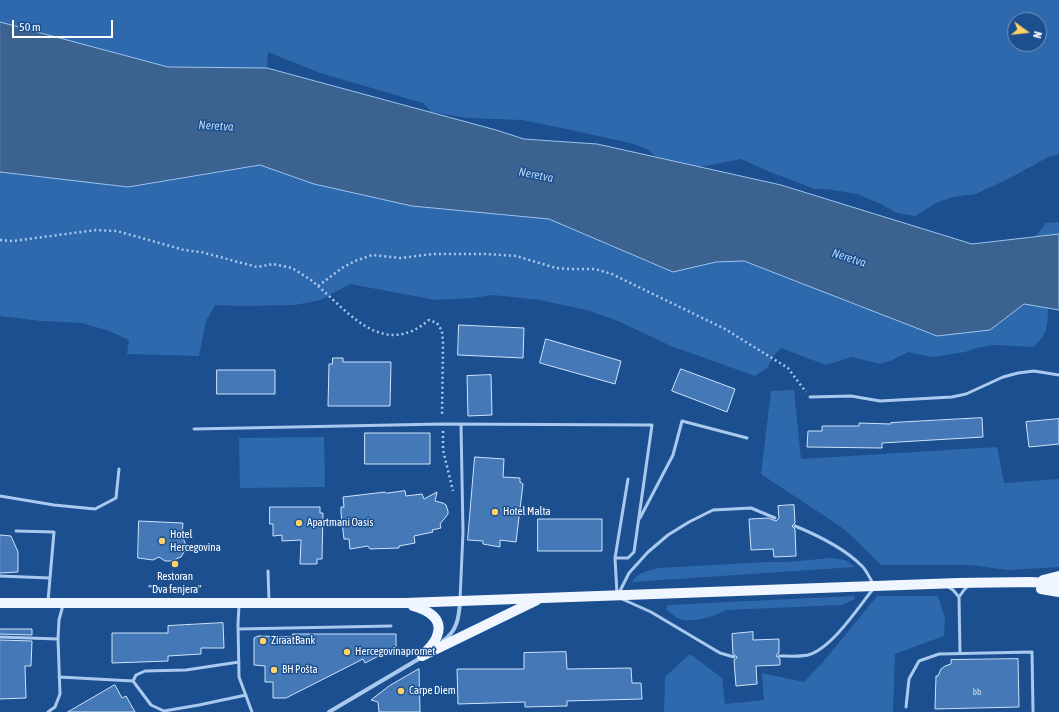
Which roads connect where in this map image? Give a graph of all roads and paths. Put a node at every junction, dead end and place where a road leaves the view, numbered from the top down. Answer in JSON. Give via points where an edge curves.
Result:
{"nodes":[{"id":1,"x":0,"y":240,"type":"edge"},
{"id":2,"x":318,"y":286,"type":"junction"},
{"id":3,"x":1059,"y":375,"type":"edge"},
{"id":4,"x":810,"y":397,"type":"joint"},
{"id":5,"x":442,"y":424,"type":"junction"},
{"id":6,"x":461,"y":424,"type":"junction"},
{"id":7,"x":194,"y":428,"type":"dead end"},
{"id":8,"x":747,"y":438,"type":"dead end"},
{"id":9,"x":119,"y":469,"type":"dead end"},
{"id":10,"x":628,"y":479,"type":"dead end"},
{"id":11,"x":454,"y":495,"type":"dead end"},
{"id":12,"x":0,"y":496,"type":"edge"},
{"id":13,"x":775,"y":518,"type":"dead end"},
{"id":14,"x":638,"y":522,"type":"junction"},
{"id":15,"x":795,"y":526,"type":"dead end"},
{"id":16,"x":16,"y":531,"type":"dead end"},
{"id":17,"x":615,"y":558,"type":"junction"},
{"id":18,"x":268,"y":571,"type":"dead end"},
{"id":19,"x":0,"y":576,"type":"edge"},
{"id":20,"x":1059,"y":576,"type":"edge"},
{"id":21,"x":50,"y":578,"type":"junction"},
{"id":22,"x":1031,"y":582,"type":"junction"},
{"id":23,"x":972,"y":583,"type":"junction"},
{"id":24,"x":1009,"y":583,"type":"junction"},
{"id":25,"x":942,"y":584,"type":"junction"},
{"id":26,"x":1059,"y":584,"type":"edge"},
{"id":27,"x":875,"y":586,"type":"junction"},
{"id":28,"x":1059,"y":592,"type":"edge"},
{"id":29,"x":617,"y":596,"type":"junction"},
{"id":30,"x":959,"y":597,"type":"junction"},
{"id":31,"x":540,"y":598,"type":"junction"},
{"id":32,"x":460,"y":601,"type":"junction"},
{"id":33,"x":0,"y":603,"type":"edge"},
{"id":34,"x":48,"y":603,"type":"junction"},
{"id":35,"x":64,"y":603,"type":"junction"},
{"id":36,"x":239,"y":603,"type":"junction"},
{"id":37,"x":269,"y":603,"type":"junction"},
{"id":38,"x":405,"y":603,"type":"junction"},
{"id":39,"x":391,"y":626,"type":"dead end"},
{"id":40,"x":238,"y":629,"type":"junction"},
{"id":41,"x":0,"y":637,"type":"edge"},
{"id":42,"x":58,"y":638,"type":"junction"},
{"id":43,"x":960,"y":653,"type":"junction"},
{"id":44,"x":422,"y":656,"type":"junction"},
{"id":45,"x":779,"y":656,"type":"dead end"},
{"id":46,"x":734,"y":657,"type":"dead end"},
{"id":47,"x":239,"y":662,"type":"junction"},
{"id":48,"x":59,"y":678,"type":"junction"},
{"id":49,"x":133,"y":681,"type":"junction"},
{"id":50,"x":246,"y":695,"type":"junction"},
{"id":51,"x":906,"y":707,"type":"dead end"},
{"id":52,"x":1033,"y":711,"type":"dead end"},
{"id":53,"x":48,"y":712,"type":"edge"},
{"id":54,"x":252,"y":712,"type":"edge"},
{"id":55,"x":329,"y":712,"type":"edge"}],
"edges":[{"from":1,"to":2,"type":"path","via":[[13,241],[96,230],[117,231],[258,267],[273,264],[292,268]]},
{"from":2,"to":4,"type":"path","via":[[342,268],[372,255],[400,258],[433,254],[487,254],[516,256],[556,268],[595,269],[612,274],[725,329],[788,368]]},
{"from":2,"to":5,"type":"path","via":[[373,332],[398,336],[413,332],[429,320],[437,323],[442,331],[443,343]]},
{"from":3,"to":4,"type":"lane","via":[[1034,371],[1018,373],[952,397],[880,401],[851,396]]},
{"from":5,"to":6,"type":"lane"},
{"from":5,"to":7,"type":"lane"},
{"from":5,"to":11,"type":"path","via":[[443,450]]},
{"from":6,"to":14,"type":"lane","via":[[652,425]]},
{"from":6,"to":32,"type":"lane","via":[[463,532]]},
{"from":8,"to":14,"type":"lane","via":[[682,421],[673,456]]},
{"from":9,"to":12,"type":"lane","via":[[116,498],[95,509]]},
{"from":10,"to":17,"type":"lane"},
{"from":13,"to":29,"type":"lane","via":[[751,508],[713,510],[668,535],[648,552],[629,573]]},
{"from":14,"to":17,"type":"lane","via":[[634,552],[628,558]]},
{"from":15,"to":27,"type":"lane","via":[[848,554],[863,567]]},
{"from":16,"to":21,"type":"lane","via":[[54,532]]},
{"from":17,"to":29,"type":"lane"},
{"from":18,"to":37,"type":"lane"},
{"from":19,"to":21,"type":"lane"},
{"from":20,"to":22,"type":"main road"},
{"from":21,"to":34,"type":"lane"},
{"from":22,"to":24,"type":"main road"},
{"from":22,"to":26,"type":"main road"},
{"from":23,"to":24,"type":"main road"},
{"from":23,"to":25,"type":"main road"},
{"from":23,"to":30,"type":"lane"},
{"from":24,"to":28,"type":"main road"},
{"from":25,"to":27,"type":"main road"},
{"from":25,"to":30,"type":"lane"},
{"from":27,"to":29,"type":"main road"},
{"from":27,"to":45,"type":"lane","via":[[841,630],[821,648],[808,655]]},
{"from":29,"to":31,"type":"main road"},
{"from":29,"to":46,"type":"lane","via":[[651,612],[720,654]]},
{"from":30,"to":43,"type":"lane"},
{"from":31,"to":32,"type":"main road"},
{"from":31,"to":44,"type":"main road"},
{"from":32,"to":38,"type":"main road"},
{"from":32,"to":44,"type":"street","via":[[455,629],[449,637]]},
{"from":33,"to":34,"type":"main road"},
{"from":34,"to":35,"type":"main road"},
{"from":35,"to":36,"type":"main road"},
{"from":35,"to":42,"type":"lane","via":[[59,620]]},
{"from":36,"to":37,"type":"main road"},
{"from":36,"to":40,"type":"lane"},
{"from":37,"to":38,"type":"main road"},
{"from":38,"to":44,"type":"main road","via":[[426,610],[438,622],[437,638]]},
{"from":39,"to":40,"type":"lane"},
{"from":40,"to":47,"type":"lane"},
{"from":41,"to":42,"type":"lane"},
{"from":42,"to":48,"type":"lane"},
{"from":43,"to":51,"type":"lane","via":[[939,654],[920,661],[909,679]]},
{"from":43,"to":52,"type":"lane","via":[[1032,652]]},
{"from":44,"to":55,"type":"street"},
{"from":47,"to":49,"type":"lane","via":[[186,670],[145,671],[136,675]]},
{"from":47,"to":50,"type":"lane","via":[[240,677]]},
{"from":48,"to":49,"type":"lane"},
{"from":48,"to":53,"type":"lane","via":[[60,694],[55,707]]},
{"from":49,"to":50,"type":"lane","via":[[151,705],[164,711]]},
{"from":50,"to":54,"type":"lane"}]}
